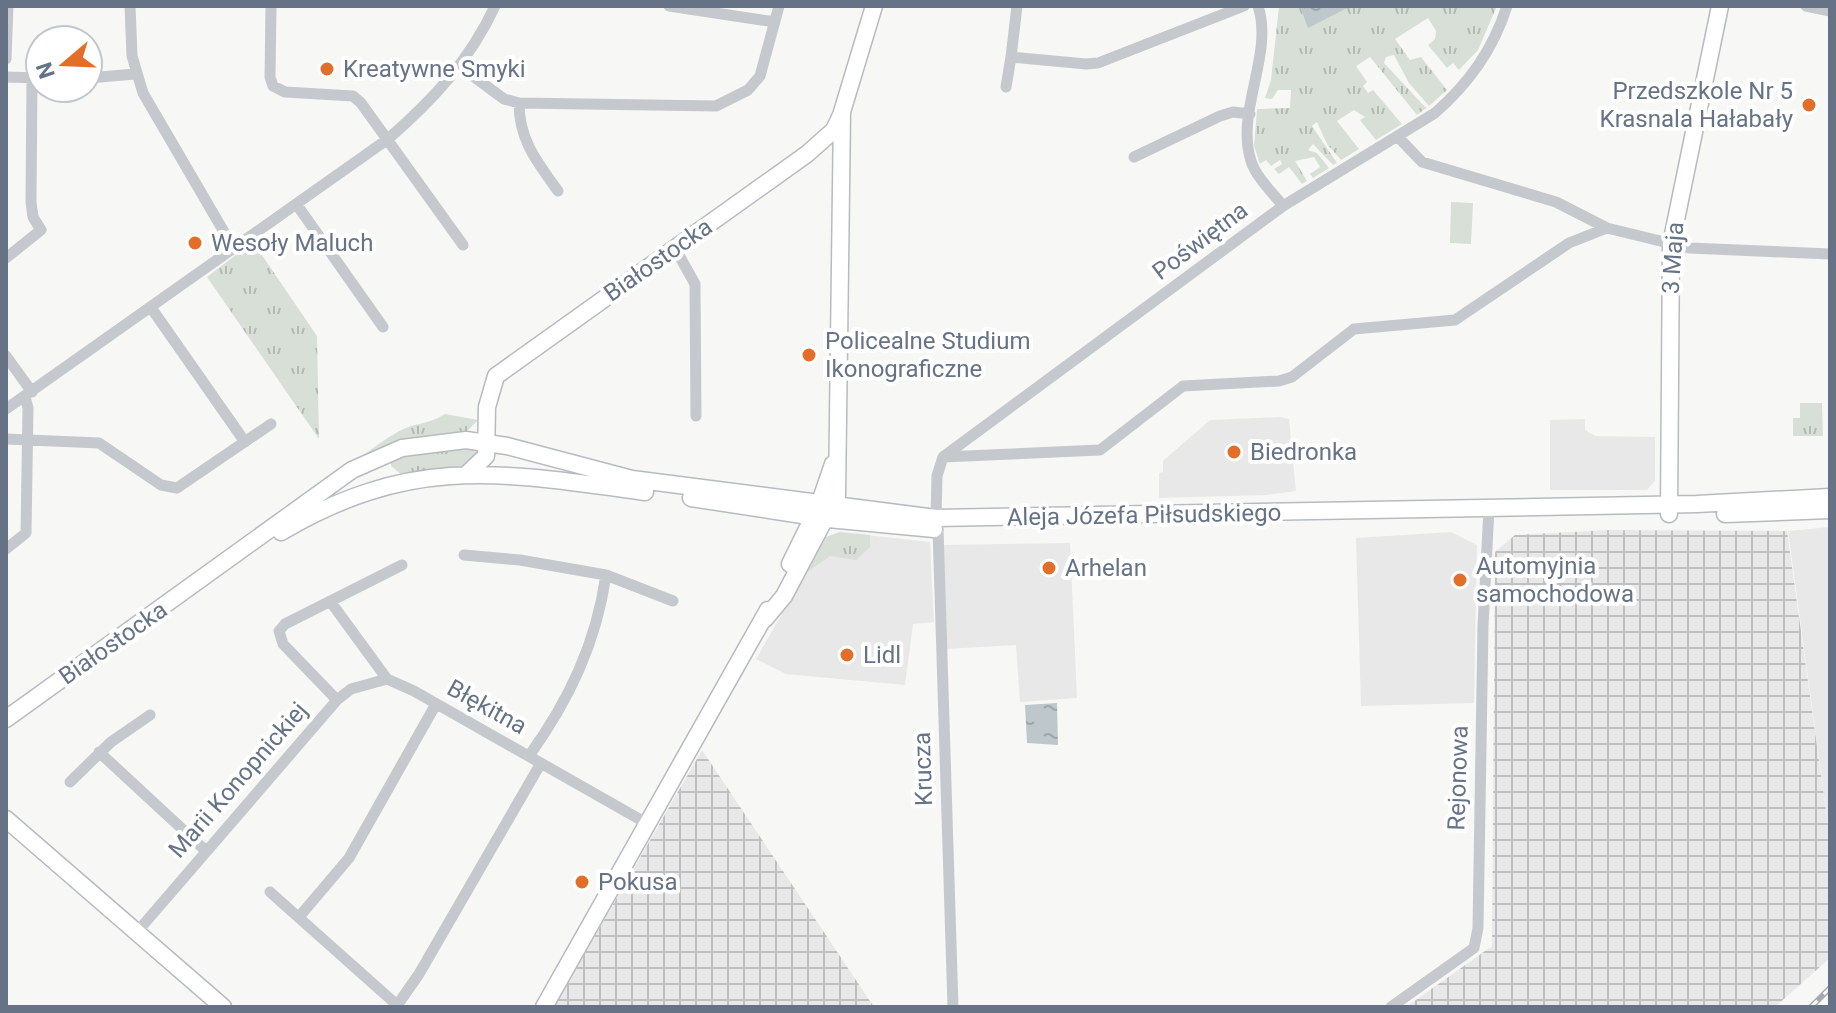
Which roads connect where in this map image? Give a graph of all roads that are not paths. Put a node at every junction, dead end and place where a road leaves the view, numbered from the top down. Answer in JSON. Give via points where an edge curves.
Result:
{"nodes":[{"id":1,"x":8,"y":6,"type":"edge"},
{"id":2,"x":130,"y":6,"type":"edge"},
{"id":3,"x":271,"y":6,"type":"edge"},
{"id":4,"x":495,"y":6,"type":"edge"},
{"id":5,"x":669,"y":6,"type":"edge"},
{"id":6,"x":779,"y":6,"type":"edge"},
{"id":7,"x":874,"y":6,"type":"edge"},
{"id":8,"x":1017,"y":6,"type":"edge"},
{"id":9,"x":1244,"y":6,"type":"edge"},
{"id":10,"x":1258,"y":6,"type":"edge"},
{"id":11,"x":1507,"y":6,"type":"edge"},
{"id":12,"x":1720,"y":6,"type":"edge"},
{"id":13,"x":1806,"y":6,"type":"edge"},
{"id":14,"x":1830,"y":11,"type":"edge"},
{"id":15,"x":775,"y":22,"type":"junction"},
{"id":16,"x":1011,"y":57,"type":"junction"},
{"id":17,"x":6,"y":59,"type":"edge"},
{"id":18,"x":461,"y":67,"type":"junction"},
{"id":19,"x":135,"y":74,"type":"junction"},
{"id":20,"x":104,"y":77,"type":"edge"},
{"id":21,"x":1006,"y":87,"type":"dead end"},
{"id":22,"x":519,"y":103,"type":"junction"},
{"id":23,"x":35,"y":104,"type":"edge"},
{"id":24,"x":842,"y":112,"type":"junction"},
{"id":25,"x":1250,"y":114,"type":"junction"},
{"id":26,"x":1398,"y":137,"type":"junction"},
{"id":27,"x":388,"y":139,"type":"junction"},
{"id":28,"x":1134,"y":157,"type":"dead end"},
{"id":29,"x":558,"y":191,"type":"dead end"},
{"id":30,"x":297,"y":205,"type":"junction"},
{"id":31,"x":1283,"y":206,"type":"junction"},
{"id":32,"x":1607,"y":228,"type":"junction"},
{"id":33,"x":1671,"y":244,"type":"junction"},
{"id":34,"x":463,"y":245,"type":"dead end"},
{"id":35,"x":675,"y":248,"type":"junction"},
{"id":36,"x":234,"y":249,"type":"junction"},
{"id":37,"x":1830,"y":254,"type":"edge"},
{"id":38,"x":6,"y":258,"type":"edge"},
{"id":39,"x":152,"y":309,"type":"junction"},
{"id":40,"x":383,"y":327,"type":"dead end"},
{"id":41,"x":6,"y":356,"type":"edge"},
{"id":42,"x":29,"y":395,"type":"junction"},
{"id":43,"x":6,"y":409,"type":"edge"},
{"id":44,"x":487,"y":414,"type":"junction"},
{"id":45,"x":696,"y":416,"type":"dead end"},
{"id":46,"x":271,"y":424,"type":"dead end"},
{"id":47,"x":6,"y":439,"type":"edge"},
{"id":48,"x":28,"y":439,"type":"junction"},
{"id":49,"x":466,"y":440,"type":"junction"},
{"id":50,"x":245,"y":442,"type":"junction"},
{"id":51,"x":488,"y":442,"type":"junction"},
{"id":52,"x":392,"y":451,"type":"junction"},
{"id":53,"x":943,"y":457,"type":"junction"},
{"id":54,"x":467,"y":474,"type":"junction"},
{"id":55,"x":399,"y":482,"type":"junction"},
{"id":56,"x":1830,"y":497,"type":"edge"},
{"id":57,"x":1669,"y":509,"type":"junction"},
{"id":58,"x":1830,"y":510,"type":"edge"},
{"id":59,"x":824,"y":512,"type":"junction"},
{"id":60,"x":1488,"y":513,"type":"junction"},
{"id":61,"x":937,"y":524,"type":"junction"},
{"id":62,"x":6,"y":549,"type":"edge"},
{"id":63,"x":464,"y":555,"type":"dead end"},
{"id":64,"x":402,"y":565,"type":"dead end"},
{"id":65,"x":221,"y":568,"type":"junction"},
{"id":66,"x":606,"y":575,"type":"junction"},
{"id":67,"x":330,"y":601,"type":"junction"},
{"id":68,"x":673,"y":601,"type":"dead end"},
{"id":69,"x":387,"y":679,"type":"junction"},
{"id":70,"x":337,"y":700,"type":"junction"},
{"id":71,"x":436,"y":704,"type":"junction"},
{"id":72,"x":150,"y":715,"type":"dead end"},
{"id":73,"x":6,"y":719,"type":"edge"},
{"id":74,"x":99,"y":752,"type":"junction"},
{"id":75,"x":529,"y":756,"type":"junction"},
{"id":76,"x":541,"y":763,"type":"junction"},
{"id":77,"x":70,"y":782,"type":"dead end"},
{"id":78,"x":6,"y":819,"type":"edge"},
{"id":79,"x":648,"y":824,"type":"junction"},
{"id":80,"x":206,"y":851,"type":"junction"},
{"id":81,"x":270,"y":892,"type":"dead end"},
{"id":82,"x":299,"y":917,"type":"junction"},
{"id":83,"x":137,"y":932,"type":"junction"},
{"id":84,"x":396,"y":1006,"type":"edge"},
{"id":85,"x":223,"y":1007,"type":"edge"},
{"id":86,"x":544,"y":1007,"type":"edge"},
{"id":87,"x":953,"y":1007,"type":"edge"},
{"id":88,"x":1391,"y":1007,"type":"edge"}],
"edges":[{"from":1,"to":17,"type":"street"},
{"from":2,"to":19,"type":"street"},
{"from":3,"to":27,"type":"street","via":[[273,86],[285,92],[353,96]]},
{"from":4,"to":18,"type":"street"},
{"from":5,"to":15,"type":"street"},
{"from":6,"to":15,"type":"street"},
{"from":7,"to":24,"type":"main road"},
{"from":8,"to":16,"type":"street"},
{"from":9,"to":16,"type":"street","via":[[1098,63]]},
{"from":10,"to":25,"type":"street","via":[[1261,32]]},
{"from":11,"to":26,"type":"street","name":"Poświętna","via":[[1472,76],[1435,113]]},
{"from":12,"to":33,"type":"main road","name":"3 Maja"},
{"from":13,"to":14,"type":"street"},
{"from":15,"to":22,"type":"street","via":[[760,76],[748,90],[716,106]]},
{"from":16,"to":21,"type":"street"},
{"from":18,"to":22,"type":"street","via":[[504,99]]},
{"from":18,"to":27,"type":"street"},
{"from":19,"to":20,"type":"street"},
{"from":19,"to":36,"type":"street"},
{"from":22,"to":29,"type":"street","via":[[526,145]]},
{"from":23,"to":38,"type":"street","via":[[31,202],[41,230]]},
{"from":24,"to":35,"type":"main road","name":"Białostocka","via":[[824,140]]},
{"from":24,"to":59,"type":"main road","via":[[838,490]]},
{"from":25,"to":28,"type":"street","via":[[1220,116]]},
{"from":25,"to":31,"type":"street","via":[[1251,161]]},
{"from":26,"to":31,"type":"street","name":"Poświętna"},
{"from":26,"to":32,"type":"street","via":[[1422,162],[1556,202]]},
{"from":27,"to":30,"type":"street"},
{"from":27,"to":34,"type":"street"},
{"from":30,"to":36,"type":"street"},
{"from":30,"to":40,"type":"street"},
{"from":31,"to":53,"type":"street","name":"Poświętna"},
{"from":32,"to":33,"type":"street"},
{"from":32,"to":53,"type":"street","via":[[1569,243],[1455,320],[1354,329],[1292,377],[1279,381],[1183,386],[1100,450]]},
{"from":33,"to":37,"type":"street"},
{"from":33,"to":57,"type":"main road","name":"3 Maja"},
{"from":35,"to":44,"type":"main road","name":"Białostocka","via":[[505,367],[490,387]]},
{"from":35,"to":45,"type":"street","via":[[692,274],[697,299]]},
{"from":36,"to":39,"type":"street"},
{"from":39,"to":42,"type":"street"},
{"from":39,"to":50,"type":"street"},
{"from":41,"to":42,"type":"street"},
{"from":42,"to":43,"type":"street"},
{"from":42,"to":48,"type":"street"},
{"from":44,"to":49,"type":"main road","name":"Białostocka"},
{"from":44,"to":51,"type":"main road","name":"Białostocka"},
{"from":46,"to":50,"type":"street"},
{"from":47,"to":48,"type":"street"},
{"from":48,"to":50,"type":"street","via":[[99,443],[168,488],[188,483]]},
{"from":48,"to":62,"type":"street","via":[[26,533]]},
{"from":49,"to":51,"type":"main road","name":"Aleja Józefa Piłsudskiego"},
{"from":49,"to":52,"type":"main road","name":"Białostocka"},
{"from":51,"to":54,"type":"main road","via":[[485,459]]},
{"from":51,"to":59,"type":"main road","name":"Aleja Józefa Piłsudskiego","via":[[632,479]]},
{"from":52,"to":55,"type":"main road","via":[[383,468]]},
{"from":52,"to":65,"type":"main road","name":"Białostocka","via":[[352,470]]},
{"from":53,"to":61,"type":"street","via":[[937,476]]},
{"from":54,"to":55,"type":"main road","name":"Białostocka"},
{"from":54,"to":59,"type":"main road","name":"Aleja Józefa Piłsudskiego"},
{"from":55,"to":65,"type":"main road","name":"Białostocka","via":[[322,508]]},
{"from":56,"to":57,"type":"main road","name":"Aleja Józefa Piłsudskiego"},
{"from":57,"to":58,"type":"main road","name":"Aleja Józefa Piłsudskiego"},
{"from":57,"to":60,"type":"main road","name":"Aleja Józefa Piłsudskiego"},
{"from":59,"to":61,"type":"main road","name":"Aleja Józefa Piłsudskiego"},
{"from":59,"to":79,"type":"main road"},
{"from":60,"to":61,"type":"main road","name":"Aleja Józefa Piłsudskiego"},
{"from":60,"to":88,"type":"street","name":"Rejonowa","via":[[1478,928],[1474,948]]},
{"from":61,"to":87,"type":"street","name":"Krucza"},
{"from":63,"to":66,"type":"street"},
{"from":64,"to":67,"type":"street"},
{"from":65,"to":73,"type":"main road","name":"Białostocka"},
{"from":66,"to":68,"type":"street"},
{"from":66,"to":75,"type":"street","via":[[600,615],[584,660],[563,707]]},
{"from":67,"to":69,"type":"street","name":"Błękitna"},
{"from":67,"to":70,"type":"street","via":[[285,624],[279,637]]},
{"from":69,"to":70,"type":"street","name":"Marii Konopnickiej","via":[[351,689]]},
{"from":69,"to":71,"type":"street","name":"Błękitna"},
{"from":70,"to":80,"type":"street","name":"Marii Konopnickiej"},
{"from":71,"to":75,"type":"street","name":"Błękitna"},
{"from":71,"to":82,"type":"street","via":[[349,858]]},
{"from":72,"to":74,"type":"street"},
{"from":74,"to":77,"type":"street"},
{"from":74,"to":80,"type":"street"},
{"from":75,"to":76,"type":"street","name":"Błękitna"},
{"from":76,"to":79,"type":"street","name":"Błękitna"},
{"from":76,"to":84,"type":"street"},
{"from":78,"to":83,"type":"main road"},
{"from":79,"to":86,"type":"main road"},
{"from":80,"to":83,"type":"street","name":"Marii Konopnickiej"},
{"from":81,"to":82,"type":"street"},
{"from":82,"to":84,"type":"street"},
{"from":83,"to":85,"type":"main road"}]}
